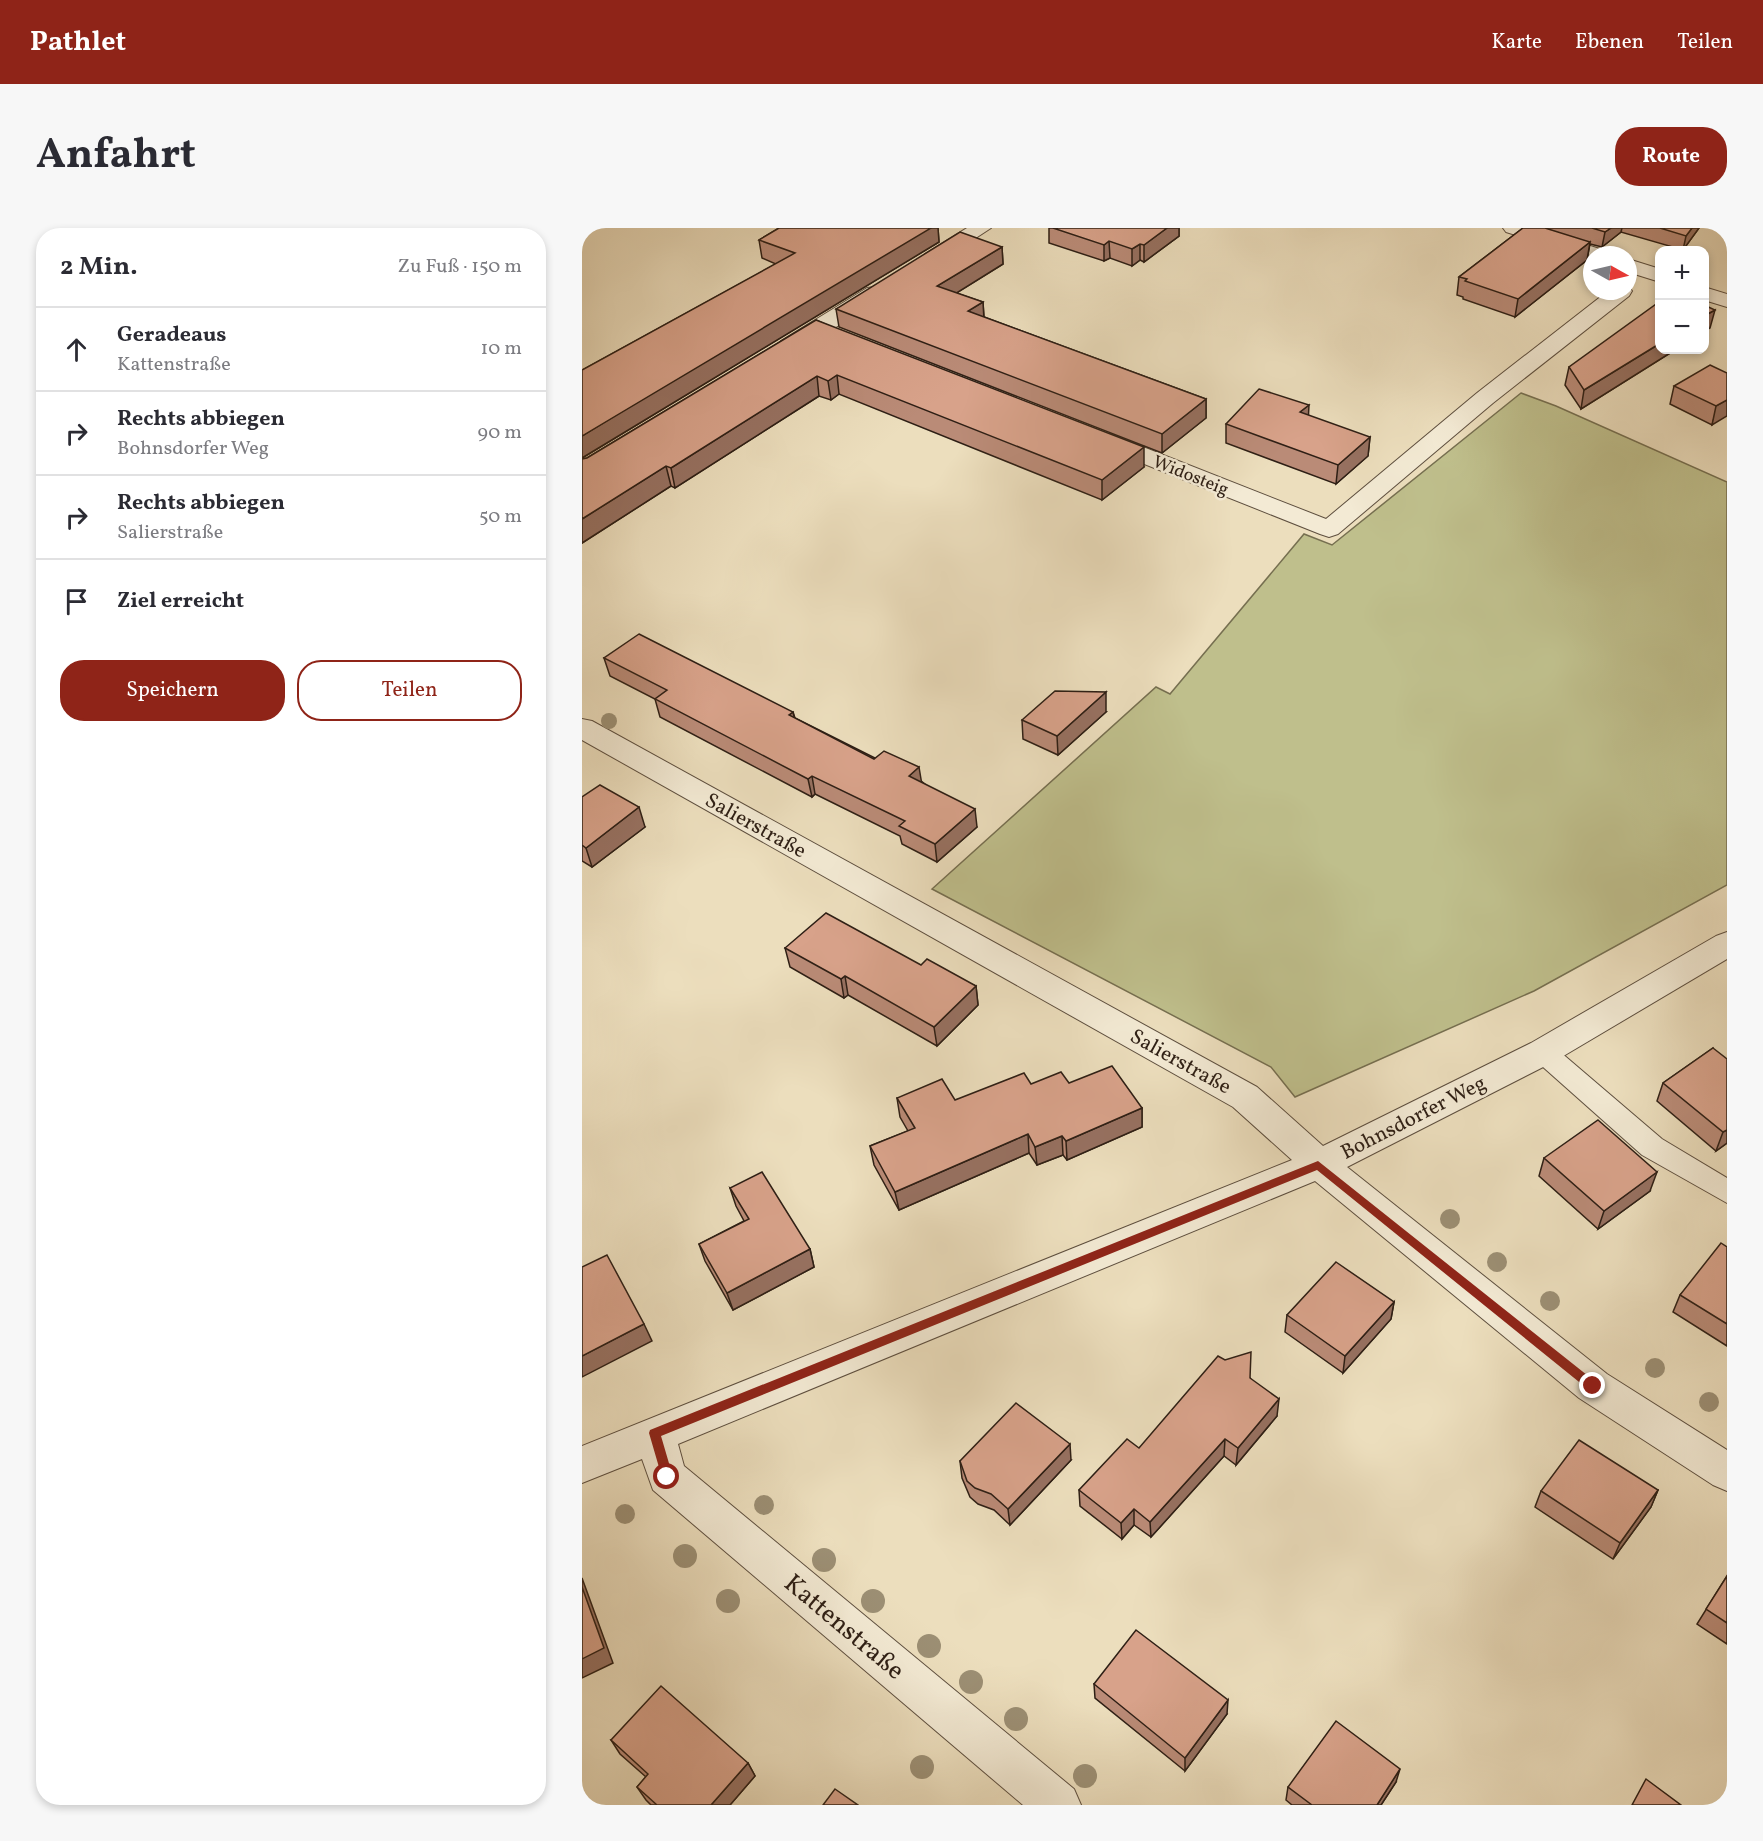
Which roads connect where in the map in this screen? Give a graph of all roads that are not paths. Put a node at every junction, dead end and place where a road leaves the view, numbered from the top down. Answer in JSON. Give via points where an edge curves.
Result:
{"nodes":[{"id":1,"x":981,"y":228,"type":"edge"},
{"id":2,"x":1513,"y":228,"type":"edge"},
{"id":3,"x":1583,"y":250,"type":"edge"},
{"id":4,"x":910,"y":272,"type":"edge"},
{"id":5,"x":889,"y":284,"type":"edge"},
{"id":6,"x":1709,"y":295,"type":"edge"},
{"id":7,"x":1610,"y":300,"type":"edge"},
{"id":8,"x":1727,"y":301,"type":"edge"},
{"id":9,"x":818,"y":328,"type":"junction"},
{"id":10,"x":842,"y":337,"type":"edge"},
{"id":11,"x":766,"y":360,"type":"edge"},
{"id":12,"x":1085,"y":433,"type":"edge"},
{"id":13,"x":582,"y":728,"type":"edge"},
{"id":14,"x":1727,"y":944,"type":"edge"},
{"id":15,"x":1543,"y":1052,"type":"junction"},
{"id":16,"x":1318,"y":1165,"type":"junction"},
{"id":17,"x":1727,"y":1192,"type":"edge"},
{"id":18,"x":655,"y":1433,"type":"junction"},
{"id":19,"x":582,"y":1465,"type":"edge"},
{"id":20,"x":1727,"y":1472,"type":"edge"},
{"id":21,"x":1058,"y":1805,"type":"edge"}],
"edges":[{"from":1,"to":4,"type":"street"},
{"from":2,"to":3,"type":"street"},
{"from":5,"to":9,"type":"street"},
{"from":6,"to":8,"type":"street"},
{"from":7,"to":12,"type":"street","name":"Widosteig","via":[[1329,529]]},
{"from":9,"to":10,"type":"street"},
{"from":9,"to":11,"type":"street"},
{"from":13,"to":16,"type":"street","name":"Salierstraße","via":[[1245,1097]]},
{"from":14,"to":15,"type":"street","name":"Bohnsdorfer Weg"},
{"from":15,"to":16,"type":"street","name":"Bohnsdorfer Weg"},
{"from":15,"to":17,"type":"lane","via":[[1652,1147]]},
{"from":16,"to":18,"type":"street","name":"Bohnsdorfer Weg"},
{"from":16,"to":20,"type":"street","name":"Salierstraße","via":[[1593,1386]]},
{"from":18,"to":19,"type":"street","name":"Bohnsdorfer Weg"},
{"from":18,"to":21,"type":"street","name":"Kattenstraße","via":[[667,1477]]}]}
